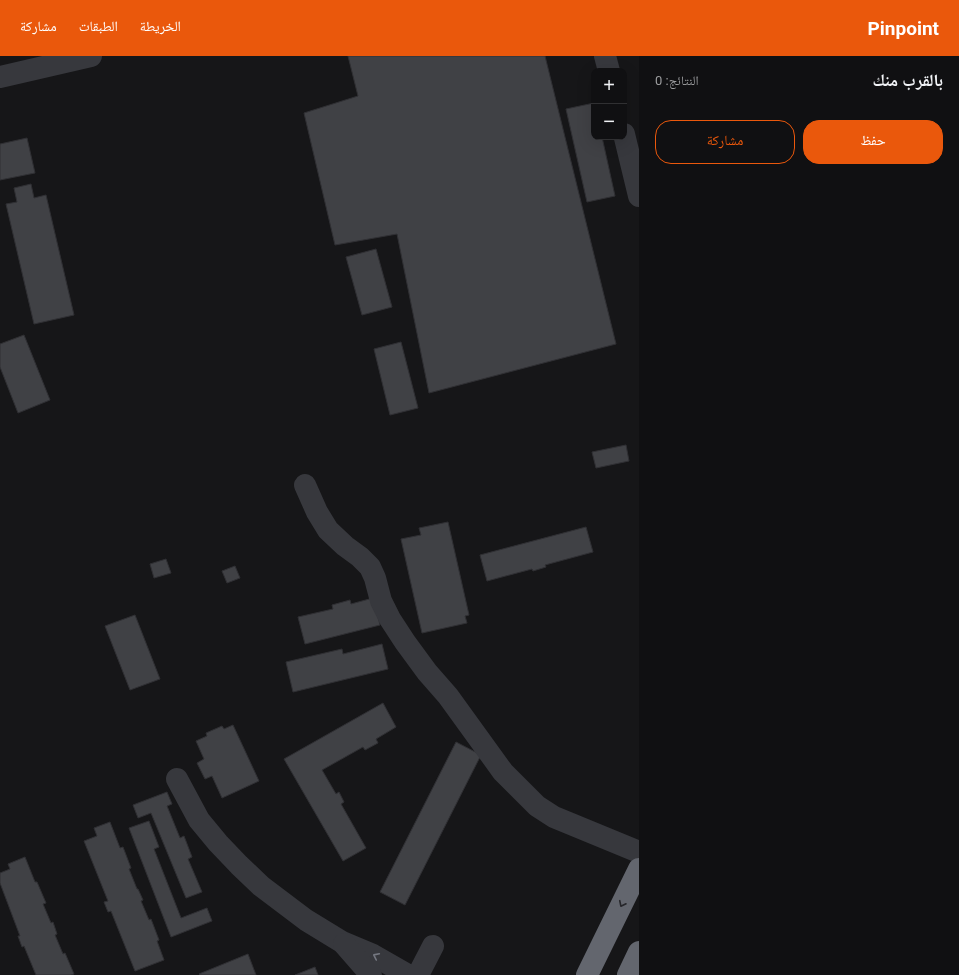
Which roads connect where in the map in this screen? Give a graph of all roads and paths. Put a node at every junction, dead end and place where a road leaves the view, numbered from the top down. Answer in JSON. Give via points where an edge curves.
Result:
{"nodes":[{"id":1,"x":90,"y":56,"type":"edge"},
{"id":2,"x":605,"y":56,"type":"edge"},
{"id":3,"x":608,"y":68,"type":"edge"},
{"id":4,"x":0,"y":77,"type":"edge"},
{"id":5,"x":625,"y":140,"type":"edge"},
{"id":6,"x":639,"y":196,"type":"edge"},
{"id":7,"x":305,"y":485,"type":"dead end"},
{"id":8,"x":177,"y":779,"type":"dead end"},
{"id":9,"x":639,"y":852,"type":"edge"},
{"id":10,"x":639,"y":870,"type":"edge"},
{"id":11,"x":342,"y":942,"type":"junction"},
{"id":12,"x":433,"y":946,"type":"dead end"},
{"id":13,"x":639,"y":952,"type":"edge"},
{"id":14,"x":371,"y":975,"type":"edge"},
{"id":15,"x":408,"y":975,"type":"edge"},
{"id":16,"x":418,"y":975,"type":"edge"},
{"id":17,"x":587,"y":975,"type":"edge"},
{"id":18,"x":628,"y":975,"type":"edge"}],
"edges":[{"from":1,"to":4,"type":"street"},
{"from":2,"to":3,"type":"street"},
{"from":5,"to":6,"type":"street"},
{"from":7,"to":9,"type":"street","via":[[328,530],[370,567],[390,620],[503,772],[537,806],[554,817]]},
{"from":8,"to":11,"type":"street","via":[[199,820],[239,865],[285,905]]},
{"from":10,"to":17,"type":"highway","one_way":true},
{"from":11,"to":14,"type":"street"},
{"from":15,"to":11,"type":"street","one_way":true,"via":[[373,955]]},
{"from":12,"to":16,"type":"street"},
{"from":13,"to":18,"type":"highway"}]}
